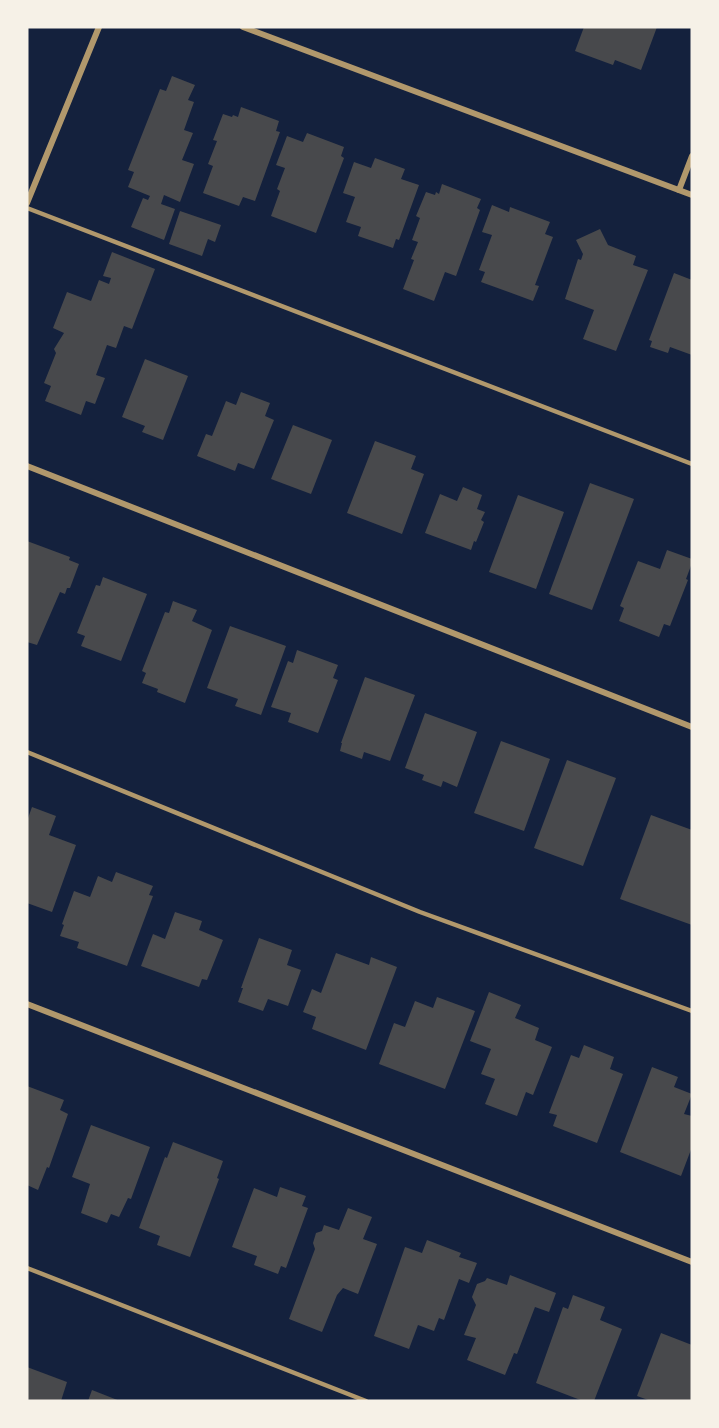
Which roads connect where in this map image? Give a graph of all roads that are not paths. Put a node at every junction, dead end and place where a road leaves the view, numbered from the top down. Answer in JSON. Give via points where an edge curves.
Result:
{"nodes":[{"id":1,"x":99,"y":27,"type":"edge"},
{"id":2,"x":243,"y":27,"type":"edge"},
{"id":3,"x":692,"y":156,"type":"edge"},
{"id":4,"x":679,"y":190,"type":"junction"},
{"id":5,"x":692,"y":195,"type":"edge"},
{"id":6,"x":27,"y":203,"type":"edge"},
{"id":7,"x":27,"y":208,"type":"edge"},
{"id":8,"x":692,"y":464,"type":"edge"},
{"id":9,"x":27,"y":466,"type":"edge"},
{"id":10,"x":692,"y":727,"type":"edge"},
{"id":11,"x":27,"y":752,"type":"edge"},
{"id":12,"x":27,"y":1004,"type":"edge"},
{"id":13,"x":692,"y":1011,"type":"edge"},
{"id":14,"x":692,"y":1262,"type":"edge"},
{"id":15,"x":27,"y":1268,"type":"edge"},
{"id":16,"x":366,"y":1401,"type":"edge"}],
"edges":[{"from":1,"to":6,"type":"street"},
{"from":2,"to":4,"type":"street"},
{"from":3,"to":4,"type":"street"},
{"from":4,"to":5,"type":"street"},
{"from":7,"to":8,"type":"lane"},
{"from":9,"to":10,"type":"street"},
{"from":11,"to":13,"type":"lane","via":[[420,912]]},
{"from":12,"to":14,"type":"street"},
{"from":15,"to":16,"type":"lane"}]}
